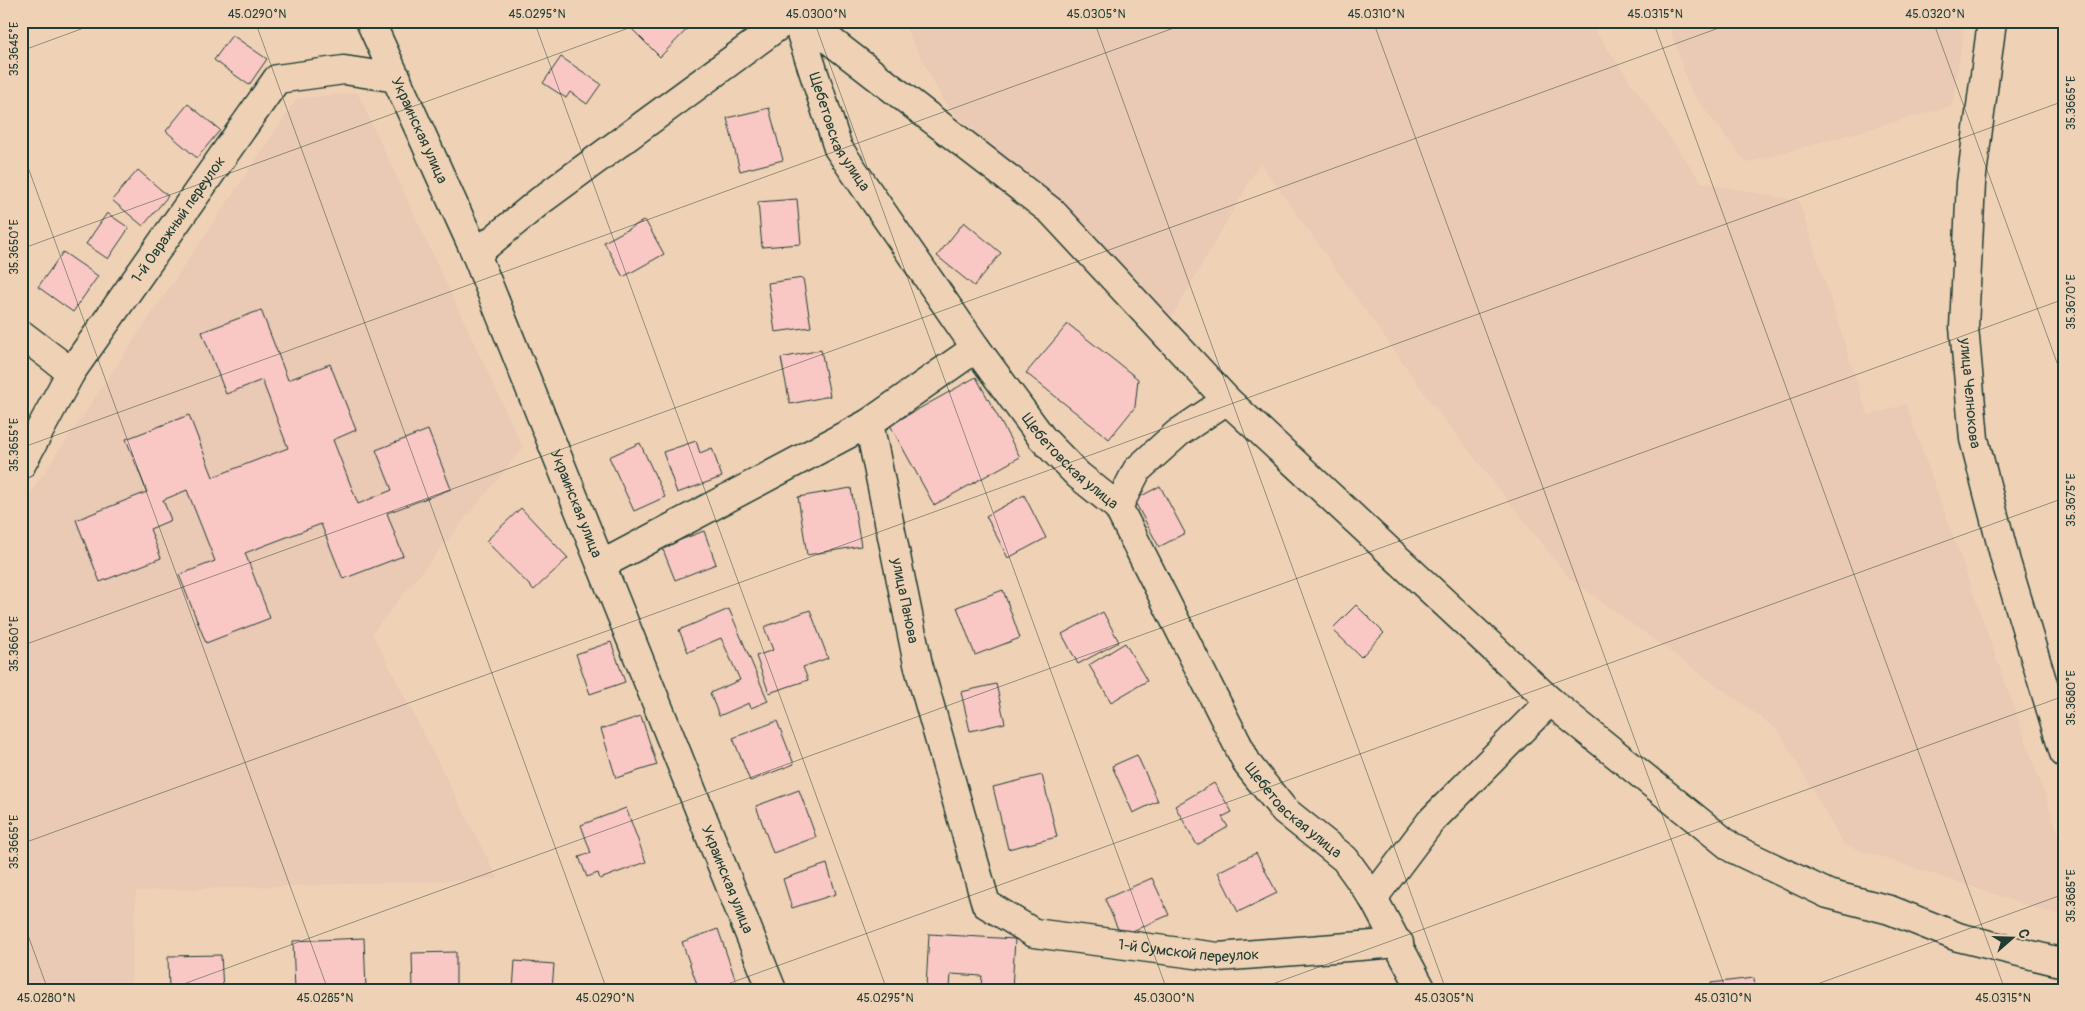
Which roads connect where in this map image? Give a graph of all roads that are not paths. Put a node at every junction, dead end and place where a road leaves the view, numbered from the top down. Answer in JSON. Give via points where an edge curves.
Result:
{"nodes":[{"id":1,"x":370,"y":21,"type":"edge"},
{"id":2,"x":785,"y":21,"type":"edge"},
{"id":3,"x":798,"y":21,"type":"edge"},
{"id":4,"x":805,"y":21,"type":"edge"},
{"id":5,"x":1992,"y":21,"type":"edge"},
{"id":6,"x":397,"y":78,"type":"junction"},
{"id":7,"x":476,"y":254,"type":"junction"},
{"id":8,"x":21,"y":334,"type":"edge"},
{"id":9,"x":976,"y":348,"type":"junction"},
{"id":10,"x":71,"y":372,"type":"junction"},
{"id":11,"x":1227,"y":400,"type":"junction"},
{"id":12,"x":869,"y":423,"type":"junction"},
{"id":13,"x":21,"y":465,"type":"edge"},
{"id":14,"x":1118,"y":507,"type":"junction"},
{"id":15,"x":601,"y":565,"type":"junction"},
{"id":16,"x":1550,"y":701,"type":"junction"},
{"id":17,"x":2064,"y":753,"type":"edge"},
{"id":18,"x":1373,"y":898,"type":"junction"},
{"id":19,"x":986,"y":904,"type":"joint"},
{"id":20,"x":1398,"y":944,"type":"junction"},
{"id":21,"x":2064,"y":963,"type":"edge"},
{"id":22,"x":772,"y":990,"type":"edge"},
{"id":23,"x":1422,"y":990,"type":"edge"}],
"edges":[{"from":1,"to":6,"type":"street","name":"Украинская улица"},
{"from":2,"to":7,"type":"street","via":[[540,201]]},
{"from":3,"to":9,"type":"street","name":"Щебетовская улица","via":[[838,148]]},
{"from":4,"to":11,"type":"street","via":[[1052,212]]},
{"from":5,"to":17,"type":"street","name":"улица Челнокова","via":[[1971,183],[1964,327],[1974,439],[2006,562]]},
{"from":6,"to":7,"type":"street","name":"Украинская улица"},
{"from":6,"to":10,"type":"street","name":"1-й Овражный переулок","via":[[344,70],[277,79]]},
{"from":7,"to":15,"type":"street","name":"Украинская улица"},
{"from":8,"to":10,"type":"street"},
{"from":9,"to":12,"type":"street"},
{"from":9,"to":14,"type":"street","name":"Щебетовская улица","via":[[1042,438],[1078,475]]},
{"from":10,"to":13,"type":"street","name":"1-й Овражный переулок"},
{"from":11,"to":14,"type":"street","via":[[1178,433],[1137,470]]},
{"from":11,"to":16,"type":"street"},
{"from":12,"to":15,"type":"street"},
{"from":12,"to":19,"type":"street","name":"улица Панова","via":[[918,664]]},
{"from":14,"to":18,"type":"street","name":"Щебетовская улица","via":[[1248,765],[1284,810],[1345,859]]},
{"from":15,"to":22,"type":"street","name":"Украинская улица"},
{"from":16,"to":18,"type":"street","via":[[1431,821]]},
{"from":16,"to":21,"type":"street","via":[[1732,848],[1828,894],[1890,910],[1958,937]]},
{"from":18,"to":20,"type":"street","name":"Щебетовская улица"},
{"from":19,"to":20,"type":"street","name":"1-й Сумской переулок","via":[[1034,933],[1218,957]]},
{"from":20,"to":23,"type":"street","name":"Щебетовская улица"}]}
